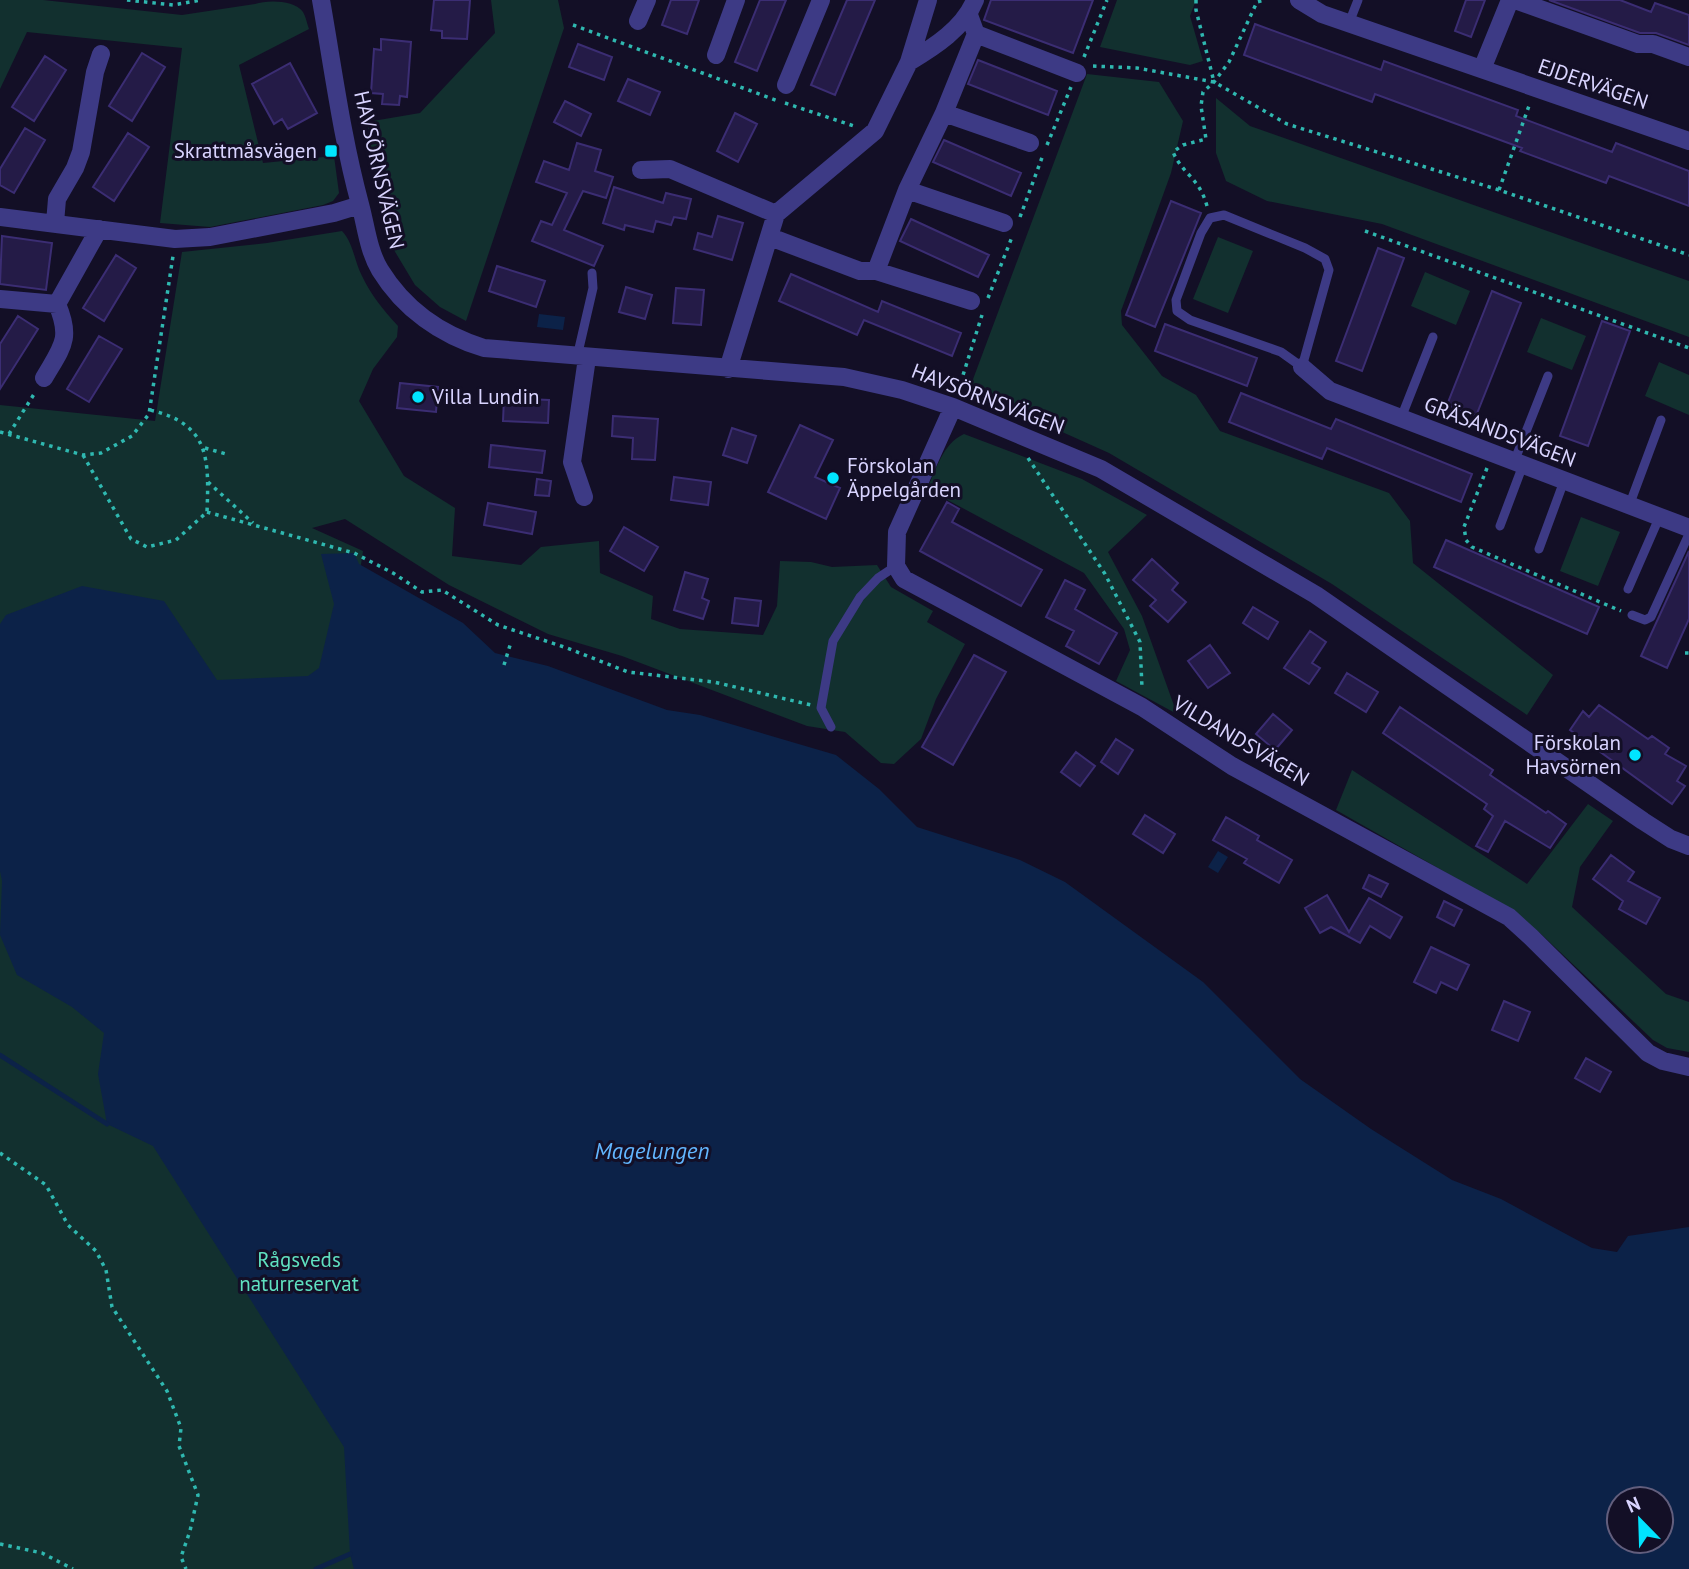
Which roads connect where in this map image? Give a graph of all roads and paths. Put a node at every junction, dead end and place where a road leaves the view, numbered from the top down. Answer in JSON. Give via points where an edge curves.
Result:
{"nodes":[{"id":1,"x":127,"y":0,"type":"edge"},
{"id":2,"x":201,"y":0,"type":"edge"},
{"id":3,"x":321,"y":0,"type":"edge"},
{"id":4,"x":647,"y":0,"type":"edge"},
{"id":5,"x":736,"y":0,"type":"edge"},
{"id":6,"x":821,"y":0,"type":"edge"},
{"id":7,"x":928,"y":0,"type":"edge"},
{"id":8,"x":1107,"y":0,"type":"edge"},
{"id":9,"x":1196,"y":0,"type":"edge"},
{"id":10,"x":1265,"y":0,"type":"edge"},
{"id":11,"x":1358,"y":0,"type":"edge"},
{"id":12,"x":1510,"y":0,"type":"edge"},
{"id":13,"x":1515,"y":0,"type":"edge"},
{"id":14,"x":1304,"y":1,"type":"edge"},
{"id":15,"x":972,"y":8,"type":"edge"},
{"id":16,"x":638,"y":21,"type":"dead end"},
{"id":17,"x":1349,"y":23,"type":"junction"},
{"id":18,"x":573,"y":25,"type":"dead end"},
{"id":19,"x":976,"y":34,"type":"junction"},
{"id":20,"x":101,"y":54,"type":"dead end"},
{"id":21,"x":716,"y":55,"type":"dead end"},
{"id":22,"x":1689,"y":57,"type":"edge"},
{"id":23,"x":909,"y":62,"type":"junction"},
{"id":24,"x":1482,"y":69,"type":"junction"},
{"id":25,"x":1079,"y":70,"type":"junction"},
{"id":26,"x":1214,"y":82,"type":"junction"},
{"id":27,"x":786,"y":85,"type":"dead end"},
{"id":28,"x":1536,"y":88,"type":"junction"},
{"id":29,"x":944,"y":113,"type":"junction"},
{"id":30,"x":837,"y":121,"type":"dead end"},
{"id":31,"x":1689,"y":141,"type":"edge"},
{"id":32,"x":1030,"y":143,"type":"dead end"},
{"id":33,"x":641,"y":170,"type":"dead end"},
{"id":34,"x":907,"y":190,"type":"junction"},
{"id":35,"x":1499,"y":190,"type":"junction"},
{"id":36,"x":360,"y":205,"type":"junction"},
{"id":37,"x":776,"y":214,"type":"junction"},
{"id":38,"x":0,"y":217,"type":"edge"},
{"id":39,"x":1210,"y":218,"type":"junction"},
{"id":40,"x":55,"y":223,"type":"junction"},
{"id":41,"x":1003,"y":223,"type":"dead end"},
{"id":42,"x":99,"y":229,"type":"junction"},
{"id":43,"x":1365,"y":231,"type":"dead end"},
{"id":44,"x":770,"y":237,"type":"junction"},
{"id":45,"x":175,"y":239,"type":"junction"},
{"id":46,"x":1689,"y":255,"type":"edge"},
{"id":47,"x":876,"y":271,"type":"junction"},
{"id":48,"x":592,"y":273,"type":"dead end"},
{"id":49,"x":0,"y":299,"type":"edge"},
{"id":50,"x":971,"y":301,"type":"dead end"},
{"id":51,"x":57,"y":304,"type":"junction"},
{"id":52,"x":1433,"y":337,"type":"dead end"},
{"id":53,"x":1689,"y":348,"type":"edge"},
{"id":54,"x":582,"y":357,"type":"junction"},
{"id":55,"x":1301,"y":367,"type":"junction"},
{"id":56,"x":728,"y":369,"type":"junction"},
{"id":57,"x":1548,"y":376,"type":"dead end"},
{"id":58,"x":44,"y":378,"type":"joint"},
{"id":59,"x":953,"y":407,"type":"junction"},
{"id":60,"x":149,"y":410,"type":"junction"},
{"id":61,"x":1401,"y":418,"type":"junction"},
{"id":62,"x":1661,"y":419,"type":"dead end"},
{"id":63,"x":1009,"y":430,"type":"junction"},
{"id":64,"x":0,"y":432,"type":"edge"},
{"id":65,"x":9,"y":434,"type":"junction"},
{"id":66,"x":205,"y":448,"type":"junction"},
{"id":67,"x":1493,"y":453,"type":"junction"},
{"id":68,"x":226,"y":454,"type":"dead end"},
{"id":69,"x":83,"y":455,"type":"junction"},
{"id":70,"x":1519,"y":464,"type":"junction"},
{"id":71,"x":1564,"y":481,"type":"junction"},
{"id":72,"x":208,"y":482,"type":"junction"},
{"id":73,"x":584,"y":497,"type":"dead end"},
{"id":74,"x":1629,"y":506,"type":"junction"},
{"id":75,"x":207,"y":512,"type":"junction"},
{"id":76,"x":1659,"y":518,"type":"junction"},
{"id":77,"x":255,"y":525,"type":"junction"},
{"id":78,"x":1500,"y":526,"type":"dead end"},
{"id":79,"x":1689,"y":528,"type":"edge"},
{"id":80,"x":1689,"y":534,"type":"edge"},
{"id":81,"x":1539,"y":549,"type":"dead end"},
{"id":82,"x":896,"y":566,"type":"junction"},
{"id":83,"x":1628,"y":589,"type":"dead end"},
{"id":84,"x":1632,"y":615,"type":"joint"},
{"id":85,"x":511,"y":642,"type":"dead end"},
{"id":86,"x":504,"y":665,"type":"dead end"},
{"id":87,"x":1143,"y":694,"type":"dead end"},
{"id":88,"x":821,"y":708,"type":"junction"},
{"id":89,"x":831,"y":727,"type":"dead end"},
{"id":90,"x":1689,"y":846,"type":"edge"},
{"id":91,"x":1689,"y":1067,"type":"edge"},
{"id":92,"x":0,"y":1153,"type":"edge"},
{"id":93,"x":0,"y":1544,"type":"edge"},
{"id":94,"x":73,"y":1569,"type":"edge"},
{"id":95,"x":186,"y":1569,"type":"edge"}],
"edges":[{"from":1,"to":2,"type":"path","via":[[173,5]]},
{"from":3,"to":36,"type":"street","name":"HAVSÖRNSVÄGEN"},
{"from":4,"to":16,"type":"street"},
{"from":5,"to":21,"type":"street"},
{"from":6,"to":27,"type":"street"},
{"from":7,"to":23,"type":"street"},
{"from":8,"to":25,"type":"path"},
{"from":9,"to":26,"type":"path"},
{"from":10,"to":26,"type":"path","via":[[1256,2],[1229,62]]},
{"from":11,"to":17,"type":"lane"},
{"from":12,"to":24,"type":"street"},
{"from":13,"to":22,"type":"street","via":[[1638,44],[1653,44]]},
{"from":14,"to":17,"type":"street","name":"EJDERVÄGEN","via":[[1322,14]]},
{"from":15,"to":19,"type":"street"},
{"from":15,"to":23,"type":"street"},
{"from":17,"to":24,"type":"street","name":"EJDERVÄGEN"},
{"from":18,"to":30,"type":"path"},
{"from":19,"to":25,"type":"street"},
{"from":19,"to":29,"type":"street"},
{"from":20,"to":40,"type":"street","via":[[81,152],[57,199]]},
{"from":23,"to":37,"type":"street","via":[[875,131]]},
{"from":24,"to":28,"type":"street","name":"EJDERVÄGEN"},
{"from":25,"to":26,"type":"path","via":[[1137,68]]},
{"from":25,"to":59,"type":"path","via":[[985,305]]},
{"from":26,"to":35,"type":"path","via":[[1287,124]]},
{"from":26,"to":39,"type":"path","via":[[1203,92],[1201,106],[1206,139],[1173,152],[1203,192]]},
{"from":28,"to":31,"type":"street","name":"EJDERVÄGEN"},
{"from":28,"to":35,"type":"path"},
{"from":29,"to":32,"type":"street"},
{"from":29,"to":34,"type":"street"},
{"from":33,"to":37,"type":"street","via":[[670,169]]},
{"from":34,"to":41,"type":"street"},
{"from":34,"to":47,"type":"street"},
{"from":35,"to":46,"type":"path"},
{"from":36,"to":45,"type":"street","via":[[210,237]]},
{"from":36,"to":54,"type":"street","name":"HAVSÖRNSVÄGEN","via":[[378,268],[427,321],[461,341],[484,348]]},
{"from":37,"to":44,"type":"street"},
{"from":38,"to":40,"type":"street"},
{"from":39,"to":55,"type":"lane","via":[[1200,233],[1177,310],[1190,320],[1281,352]]},
{"from":39,"to":55,"type":"lane","via":[[1224,215],[1325,259],[1329,270]]},
{"from":40,"to":42,"type":"street"},
{"from":42,"to":45,"type":"street"},
{"from":42,"to":51,"type":"street"},
{"from":43,"to":53,"type":"path"},
{"from":44,"to":47,"type":"street","via":[[860,271]]},
{"from":44,"to":56,"type":"street"},
{"from":45,"to":60,"type":"path"},
{"from":47,"to":50,"type":"street"},
{"from":48,"to":54,"type":"lane"},
{"from":49,"to":51,"type":"street"},
{"from":51,"to":58,"type":"street","via":[[64,320],[65,343]]},
{"from":52,"to":61,"type":"lane"},
{"from":54,"to":56,"type":"street","name":"HAVSÖRNSVÄGEN"},
{"from":54,"to":73,"type":"street","via":[[572,461]]},
{"from":55,"to":61,"type":"street","name":"GRÄSANDSVÄGEN","via":[[1330,391]]},
{"from":56,"to":59,"type":"street","name":"HAVSÖRNSVÄGEN","via":[[844,377]]},
{"from":57,"to":70,"type":"lane"},
{"from":58,"to":65,"type":"path"},
{"from":59,"to":63,"type":"street","name":"HAVSÖRNSVÄGEN"},
{"from":59,"to":82,"type":"street","via":[[897,532]]},
{"from":60,"to":66,"type":"path","via":[[169,414],[189,427]]},
{"from":60,"to":69,"type":"path","via":[[132,436],[101,453]]},
{"from":61,"to":67,"type":"street","name":"GRÄSANDSVÄGEN"},
{"from":62,"to":74,"type":"lane"},
{"from":63,"to":87,"type":"path","via":[[1105,574],[1140,642]]},
{"from":63,"to":90,"type":"street","name":"HAVSÖRNSVÄGEN","via":[[1101,469],[1316,595],[1643,821]]},
{"from":64,"to":65,"type":"path"},
{"from":65,"to":69,"type":"path"},
{"from":66,"to":68,"type":"path"},
{"from":66,"to":72,"type":"path"},
{"from":67,"to":70,"type":"street","name":"GRÄSANDSVÄGEN"},
{"from":67,"to":84,"type":"path","via":[[1464,527],[1472,547]]},
{"from":69,"to":75,"type":"path","via":[[131,539],[147,547],[176,540]]},
{"from":70,"to":71,"type":"street","name":"GRÄSANDSVÄGEN"},
{"from":70,"to":78,"type":"lane"},
{"from":71,"to":74,"type":"street","name":"GRÄSANDSVÄGEN"},
{"from":71,"to":81,"type":"lane"},
{"from":72,"to":75,"type":"path"},
{"from":72,"to":77,"type":"path"},
{"from":74,"to":76,"type":"street","name":"GRÄSANDSVÄGEN"},
{"from":75,"to":77,"type":"path"},
{"from":76,"to":79,"type":"street","name":"GRÄSANDSVÄGEN"},
{"from":76,"to":83,"type":"lane"},
{"from":77,"to":88,"type":"path","via":[[354,553],[422,592],[442,590],[498,625],[628,672],[715,682]]},
{"from":80,"to":84,"type":"lane","via":[[1651,617],[1645,620]]},
{"from":82,"to":88,"type":"lane","via":[[860,597],[833,641]]},
{"from":82,"to":91,"type":"street","name":"VILDANDSVÄGEN","via":[[904,579],[920,589],[1142,707],[1232,766],[1509,918],[1648,1053]]},
{"from":85,"to":86,"type":"path"},
{"from":88,"to":89,"type":"lane"},
{"from":92,"to":95,"type":"path","via":[[46,1185],[68,1226],[96,1251],[106,1270],[112,1307],[167,1391],[181,1428],[179,1446],[198,1495],[181,1557]]},
{"from":93,"to":94,"type":"path","via":[[42,1553]]}]}
